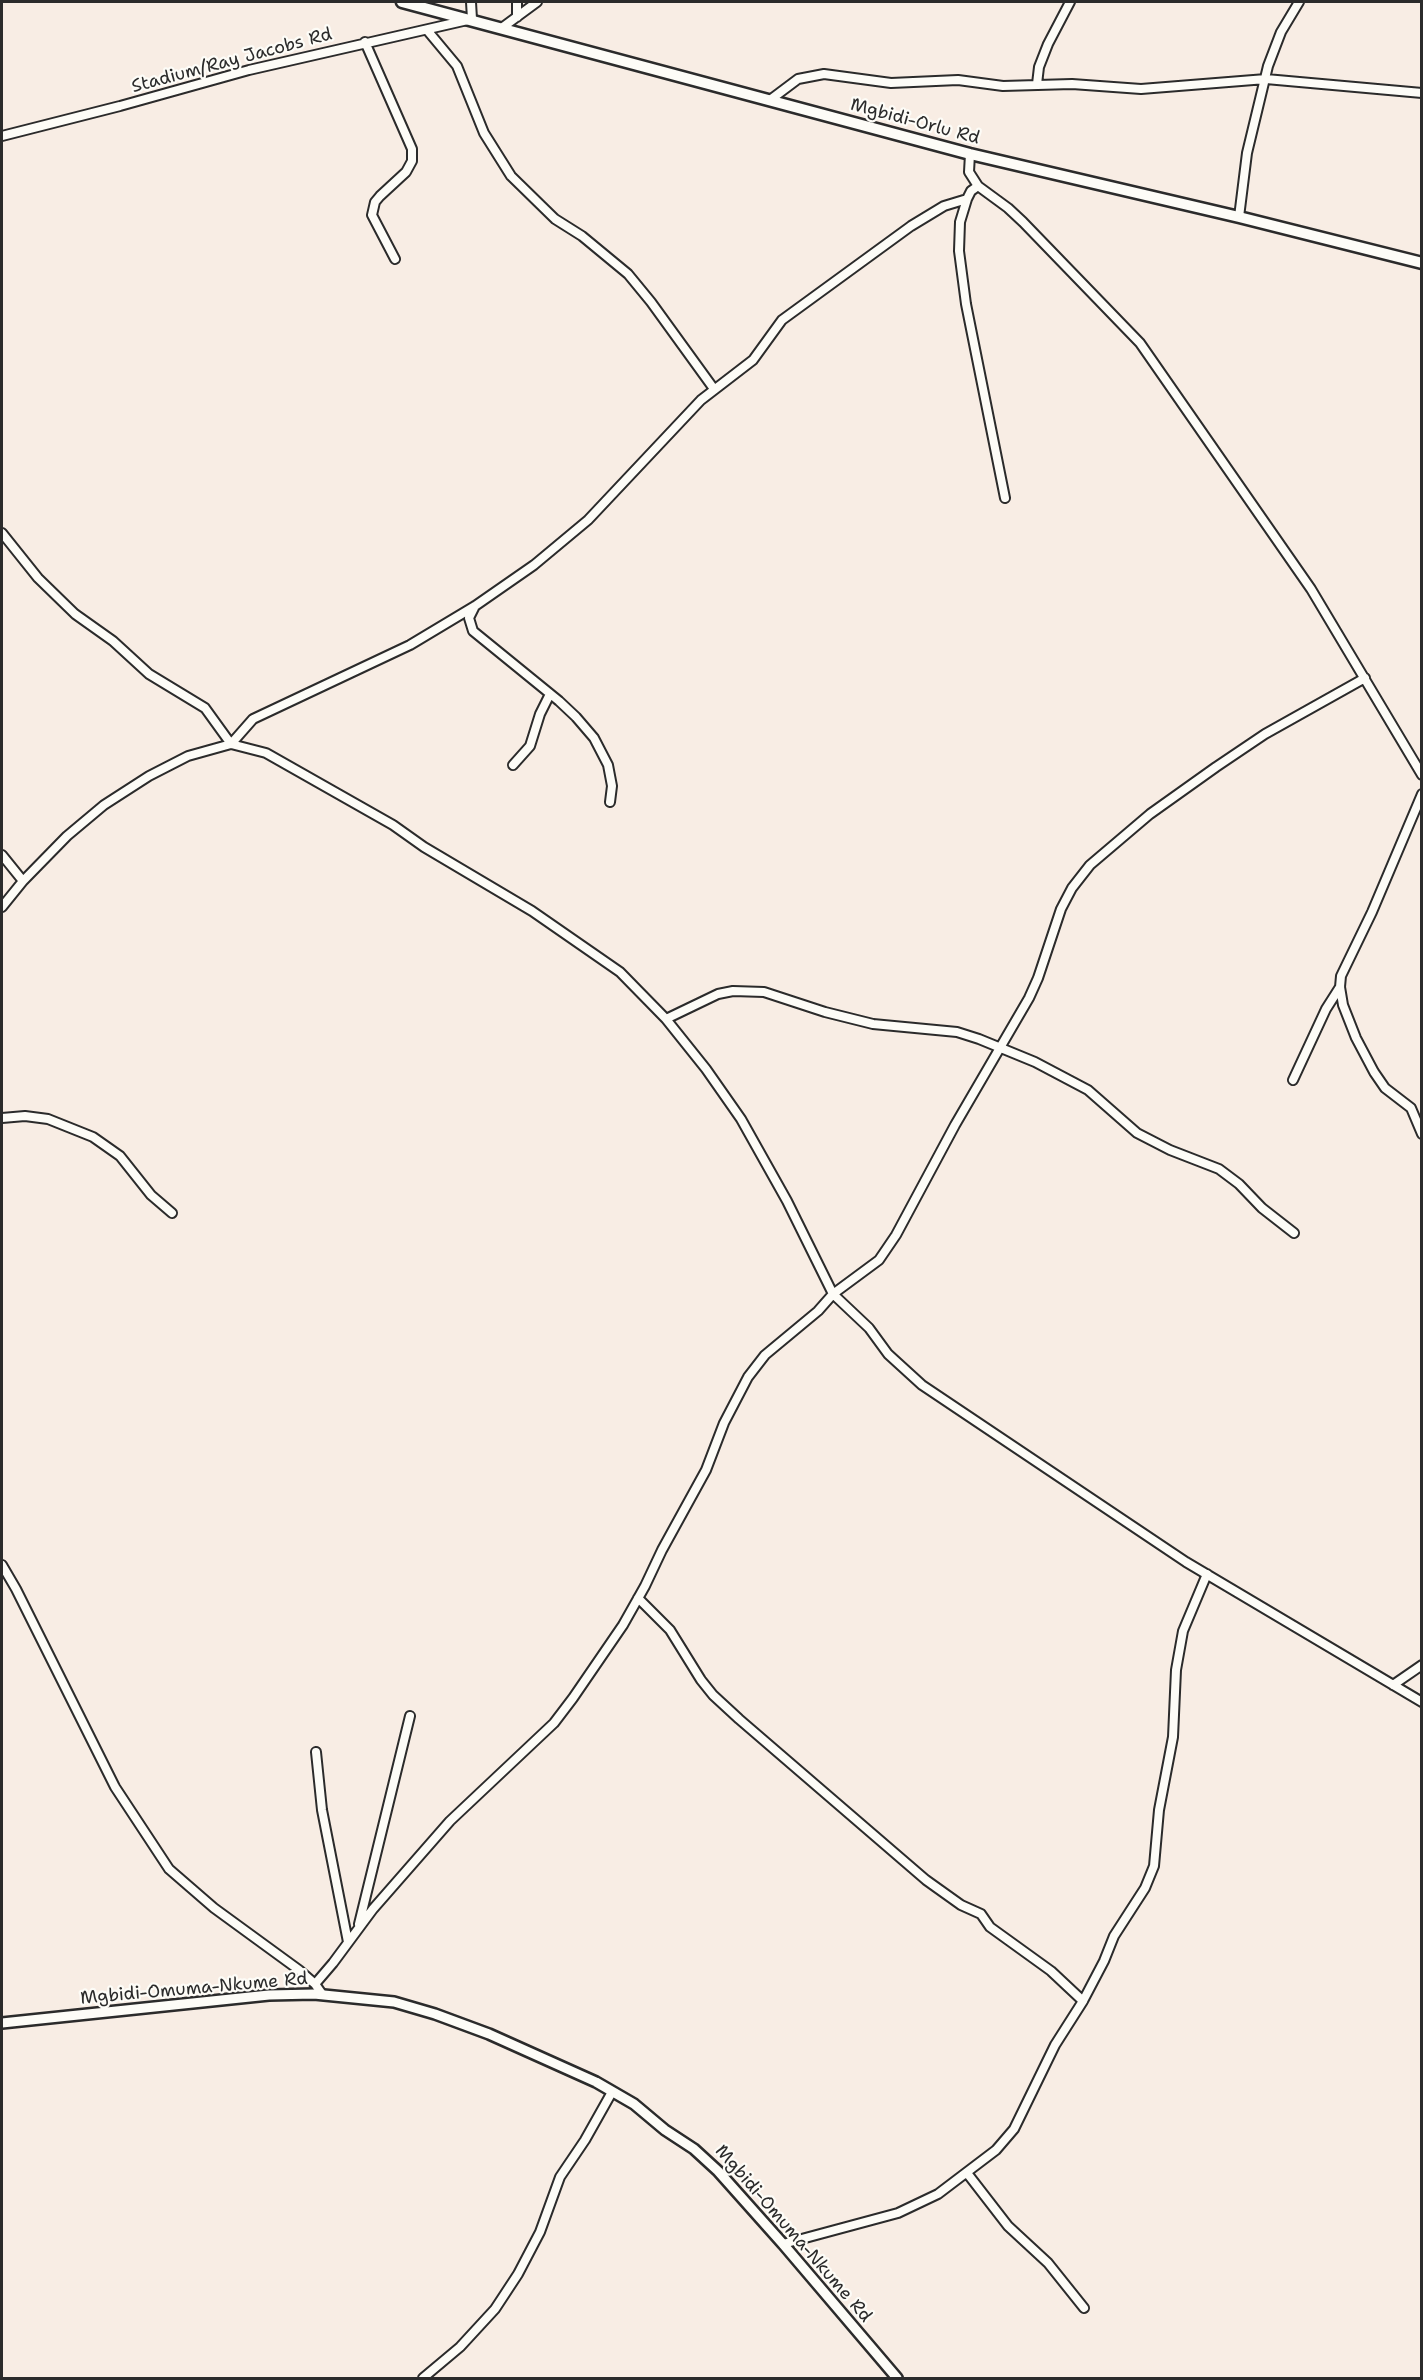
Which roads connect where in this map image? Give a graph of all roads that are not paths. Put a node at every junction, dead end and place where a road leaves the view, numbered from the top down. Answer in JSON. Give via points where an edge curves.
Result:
{"nodes":[{"id":1,"x":402,"y":2,"type":"edge"},
{"id":2,"x":471,"y":2,"type":"edge"},
{"id":3,"x":517,"y":2,"type":"edge"},
{"id":4,"x":537,"y":2,"type":"edge"},
{"id":5,"x":1070,"y":2,"type":"edge"},
{"id":6,"x":1299,"y":2,"type":"edge"},
{"id":7,"x":517,"y":17,"type":"junction"},
{"id":8,"x":472,"y":19,"type":"junction"},
{"id":9,"x":503,"y":27,"type":"junction"},
{"id":10,"x":427,"y":30,"type":"junction"},
{"id":11,"x":365,"y":42,"type":"junction"},
{"id":12,"x":1266,"y":79,"type":"junction"},
{"id":13,"x":1036,"y":84,"type":"junction"},
{"id":14,"x":1422,"y":93,"type":"edge"},
{"id":15,"x":770,"y":100,"type":"junction"},
{"id":16,"x":2,"y":136,"type":"edge"},
{"id":17,"x":970,"y":154,"type":"junction"},
{"id":18,"x":978,"y":186,"type":"junction"},
{"id":19,"x":966,"y":199,"type":"junction"},
{"id":20,"x":1239,"y":217,"type":"junction"},
{"id":21,"x":395,"y":259,"type":"dead end"},
{"id":22,"x":1422,"y":263,"type":"edge"},
{"id":23,"x":714,"y":389,"type":"junction"},
{"id":24,"x":1005,"y":498,"type":"dead end"},
{"id":25,"x":2,"y":533,"type":"edge"},
{"id":26,"x":475,"y":606,"type":"junction"},
{"id":27,"x":1365,"y":678,"type":"junction"},
{"id":28,"x":549,"y":694,"type":"junction"},
{"id":29,"x":231,"y":744,"type":"junction"},
{"id":30,"x":513,"y":765,"type":"dead end"},
{"id":31,"x":1422,"y":774,"type":"edge"},
{"id":32,"x":1422,"y":794,"type":"edge"},
{"id":33,"x":610,"y":802,"type":"dead end"},
{"id":34,"x":2,"y":855,"type":"edge"},
{"id":35,"x":23,"y":881,"type":"junction"},
{"id":36,"x":2,"y":907,"type":"edge"},
{"id":37,"x":1340,"y":987,"type":"junction"},
{"id":38,"x":666,"y":1019,"type":"junction"},
{"id":39,"x":999,"y":1047,"type":"junction"},
{"id":40,"x":1293,"y":1080,"type":"dead end"},
{"id":41,"x":2,"y":1118,"type":"edge"},
{"id":42,"x":1422,"y":1134,"type":"edge"},
{"id":43,"x":172,"y":1213,"type":"dead end"},
{"id":44,"x":1294,"y":1233,"type":"dead end"},
{"id":45,"x":833,"y":1294,"type":"junction"},
{"id":46,"x":2,"y":1565,"type":"edge"},
{"id":47,"x":1207,"y":1574,"type":"junction"},
{"id":48,"x":638,"y":1598,"type":"junction"},
{"id":49,"x":1422,"y":1665,"type":"edge"},
{"id":50,"x":1393,"y":1685,"type":"junction"},
{"id":51,"x":1422,"y":1702,"type":"edge"},
{"id":52,"x":410,"y":1716,"type":"dead end"},
{"id":53,"x":316,"y":1752,"type":"dead end"},
{"id":54,"x":357,"y":1929,"type":"junction"},
{"id":55,"x":348,"y":1942,"type":"junction"},
{"id":56,"x":315,"y":1984,"type":"junction"},
{"id":57,"x":322,"y":1994,"type":"junction"},
{"id":58,"x":1083,"y":2001,"type":"junction"},
{"id":59,"x":2,"y":2024,"type":"edge"},
{"id":60,"x":612,"y":2092,"type":"junction"},
{"id":61,"x":967,"y":2173,"type":"junction"},
{"id":62,"x":783,"y":2244,"type":"junction"},
{"id":63,"x":1084,"y":2308,"type":"dead end"},
{"id":64,"x":423,"y":2379,"type":"edge"},
{"id":65,"x":897,"y":2379,"type":"edge"}],
"edges":[{"from":1,"to":8,"type":"main road","name":"Mgbidi-Orlu Rd"},
{"from":2,"to":8,"type":"street"},
{"from":3,"to":7,"type":"street"},
{"from":4,"to":7,"type":"street"},
{"from":5,"to":13,"type":"street","via":[[1048,44]]},
{"from":6,"to":12,"type":"street","via":[[1281,32]]},
{"from":7,"to":9,"type":"street"},
{"from":8,"to":9,"type":"main road","name":"Mgbidi-Orlu Rd"},
{"from":8,"to":10,"type":"street","name":"Stadium/Ray Jacobs Rd"},
{"from":9,"to":15,"type":"main road","name":"Mgbidi-Orlu Rd"},
{"from":10,"to":11,"type":"street","name":"Stadium/Ray Jacobs Rd"},
{"from":10,"to":23,"type":"street","via":[[457,66],[484,133],[511,176],[555,219],[628,274]]},
{"from":11,"to":16,"type":"street","name":"Stadium/Ray Jacobs Rd"},
{"from":11,"to":21,"type":"street","via":[[412,149],[412,161],[406,172],[375,202],[372,215]]},
{"from":12,"to":13,"type":"street","via":[[1141,89]]},
{"from":12,"to":14,"type":"street"},
{"from":12,"to":20,"type":"street","via":[[1247,153]]},
{"from":13,"to":15,"type":"street","via":[[1003,86],[958,80],[891,83],[824,74],[798,79]]},
{"from":15,"to":17,"type":"main road","name":"Mgbidi-Orlu Rd"},
{"from":17,"to":18,"type":"street","via":[[969,172]]},
{"from":17,"to":20,"type":"main road","name":"Mgbidi-Orlu Rd"},
{"from":18,"to":19,"type":"street"},
{"from":18,"to":27,"type":"street","via":[[1023,222],[1140,343],[1311,589]]},
{"from":19,"to":23,"type":"street","via":[[944,206],[911,226],[782,320],[753,360]]},
{"from":19,"to":24,"type":"street","via":[[959,252]]},
{"from":20,"to":22,"type":"main road","name":"Mgbidi-Orlu Rd"},
{"from":23,"to":26,"type":"street","via":[[588,520],[534,566]]},
{"from":25,"to":29,"type":"street","via":[[38,578],[75,614],[149,674],[205,708]]},
{"from":26,"to":28,"type":"street","via":[[469,618],[473,632]]},
{"from":26,"to":29,"type":"street","via":[[386,658],[253,719]]},
{"from":27,"to":31,"type":"street"},
{"from":27,"to":39,"type":"street","via":[[1265,734],[1216,767],[1150,814],[1090,865],[1066,899],[1038,978]]},
{"from":28,"to":30,"type":"street","via":[[530,746]]},
{"from":28,"to":33,"type":"street","via":[[576,717],[601,750],[612,786]]},
{"from":29,"to":35,"type":"street","via":[[188,756],[149,776],[75,830]]},
{"from":29,"to":38,"type":"street","via":[[266,753],[532,911],[620,972]]},
{"from":32,"to":37,"type":"street","via":[[1341,976]]},
{"from":34,"to":35,"type":"street"},
{"from":35,"to":36,"type":"street"},
{"from":37,"to":40,"type":"street"},
{"from":37,"to":42,"type":"street","via":[[1356,1038],[1374,1072],[1385,1088],[1411,1108]]},
{"from":38,"to":39,"type":"street","via":[[718,994],[765,992],[873,1024],[957,1032]]},
{"from":38,"to":45,"type":"street","via":[[741,1119],[788,1201]]},
{"from":39,"to":44,"type":"street","via":[[1088,1090],[1137,1132],[1219,1169]]},
{"from":39,"to":45,"type":"street","via":[[896,1235],[879,1260]]},
{"from":41,"to":43,"type":"street","via":[[48,1119],[93,1137],[120,1156],[151,1195]]},
{"from":45,"to":47,"type":"street","via":[[921,1385]]},
{"from":45,"to":48,"type":"street","via":[[765,1354],[748,1377],[723,1423],[706,1470]]},
{"from":46,"to":56,"type":"street","via":[[115,1787],[169,1869]]},
{"from":47,"to":50,"type":"street"},
{"from":47,"to":58,"type":"street","via":[[1183,1631],[1176,1670],[1173,1737],[1159,1810],[1154,1866]]},
{"from":48,"to":54,"type":"street","via":[[554,1724],[450,1821]]},
{"from":48,"to":58,"type":"street","via":[[670,1630],[701,1680],[730,1711],[926,1880],[981,1914],[990,1927],[1051,1971]]},
{"from":49,"to":50,"type":"street"},
{"from":50,"to":51,"type":"street"},
{"from":52,"to":54,"type":"street"},
{"from":53,"to":55,"type":"street","via":[[322,1810]]},
{"from":54,"to":55,"type":"street"},
{"from":55,"to":56,"type":"street"},
{"from":56,"to":57,"type":"street"},
{"from":57,"to":59,"type":"street","name":"Mgbidi-Omuma-Nkume Rd","via":[[269,1995]]},
{"from":57,"to":60,"type":"street","name":"Mgbidi-Omuma-Nkume Rd","via":[[394,2002],[435,2014],[531,2052]]},
{"from":58,"to":61,"type":"street","via":[[1055,2045],[1014,2129],[996,2150]]},
{"from":60,"to":62,"type":"street","name":"Mgbidi-Omuma-Nkume Rd","via":[[694,2149]]},
{"from":60,"to":64,"type":"street","via":[[560,2177],[540,2232],[518,2274],[488,2317]]},
{"from":61,"to":62,"type":"street","via":[[938,2194],[898,2213]]},
{"from":61,"to":63,"type":"street","via":[[1008,2226],[1048,2263]]},
{"from":62,"to":65,"type":"street","name":"Mgbidi-Omuma-Nkume Rd"}]}
